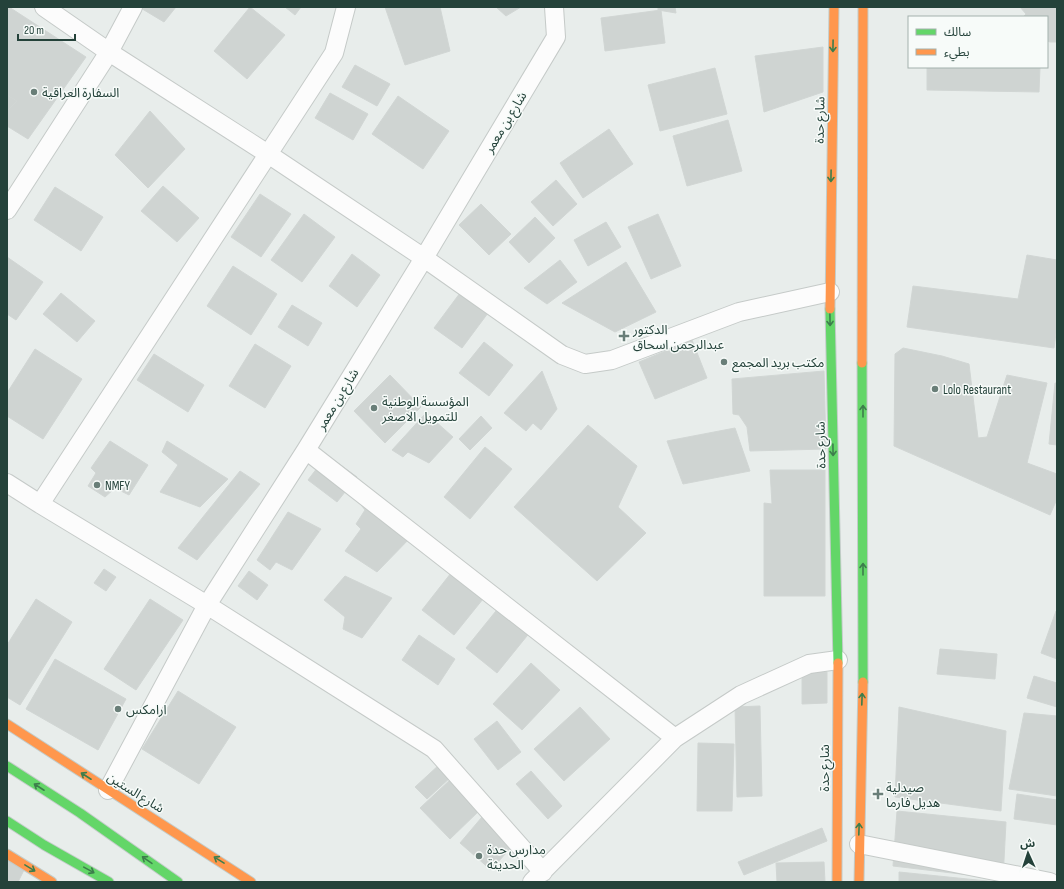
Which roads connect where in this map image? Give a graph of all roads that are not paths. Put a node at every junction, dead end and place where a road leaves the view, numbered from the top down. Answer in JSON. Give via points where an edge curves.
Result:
{"nodes":[{"id":1,"x":44,"y":7,"type":"edge"},
{"id":2,"x":133,"y":7,"type":"edge"},
{"id":3,"x":346,"y":7,"type":"edge"},
{"id":4,"x":554,"y":7,"type":"edge"},
{"id":5,"x":834,"y":7,"type":"edge"},
{"id":6,"x":863,"y":7,"type":"edge"},
{"id":7,"x":109,"y":52,"type":"junction"},
{"id":8,"x":268,"y":154,"type":"junction"},
{"id":9,"x":7,"y":210,"type":"edge"},
{"id":10,"x":424,"y":258,"type":"junction"},
{"id":11,"x":830,"y":292,"type":"junction"},
{"id":12,"x":306,"y":450,"type":"junction"},
{"id":13,"x":7,"y":483,"type":"edge"},
{"id":14,"x":40,"y":504,"type":"junction"},
{"id":15,"x":206,"y":605,"type":"junction"},
{"id":16,"x":838,"y":660,"type":"junction"},
{"id":17,"x":7,"y":724,"type":"edge"},
{"id":18,"x":675,"y":738,"type":"junction"},
{"id":19,"x":7,"y":766,"type":"edge"},
{"id":20,"x":108,"y":790,"type":"junction"},
{"id":21,"x":7,"y":821,"type":"edge"},
{"id":22,"x":859,"y":844,"type":"junction"},
{"id":23,"x":44,"y":845,"type":"junction"},
{"id":24,"x":7,"y":854,"type":"edge"},
{"id":25,"x":73,"y":872,"type":"dead end"},
{"id":26,"x":537,"y":877,"type":"edge"},
{"id":27,"x":52,"y":882,"type":"edge"},
{"id":28,"x":109,"y":882,"type":"edge"},
{"id":29,"x":178,"y":882,"type":"edge"},
{"id":30,"x":251,"y":882,"type":"edge"},
{"id":31,"x":837,"y":882,"type":"edge"},
{"id":32,"x":859,"y":882,"type":"edge"},
{"id":33,"x":1050,"y":882,"type":"edge"}],
"edges":[{"from":1,"to":7,"type":"street"},
{"from":2,"to":7,"type":"street"},
{"from":3,"to":8,"type":"street","via":[[334,53]]},
{"from":4,"to":10,"type":"street","name":"شارع بن معمر","via":[[556,37]]},
{"from":5,"to":11,"type":"main road","name":"شارع حدة","one_way":true},
{"from":22,"to":6,"type":"main road","one_way":true,"via":[[863,662]]},
{"from":7,"to":8,"type":"street"},
{"from":7,"to":9,"type":"street"},
{"from":8,"to":10,"type":"street"},
{"from":8,"to":14,"type":"street"},
{"from":10,"to":11,"type":"street","via":[[562,355],[585,364],[612,360],[739,312]]},
{"from":10,"to":12,"type":"street","name":"شارع بن معمر"},
{"from":11,"to":16,"type":"main road","name":"شارع حدة","one_way":true},
{"from":12,"to":15,"type":"street","name":"شارع بن معمر"},
{"from":12,"to":18,"type":"street"},
{"from":13,"to":14,"type":"street"},
{"from":14,"to":15,"type":"street"},
{"from":15,"to":20,"type":"street","name":"شارع بن معمر"},
{"from":15,"to":26,"type":"street","via":[[434,749]]},
{"from":16,"to":18,"type":"street","via":[[809,664],[741,695]]},
{"from":16,"to":31,"type":"main road","name":"شارع حدة"},
{"from":20,"to":17,"type":"main road","name":"شارع الستين","one_way":true},
{"from":18,"to":26,"type":"street"},
{"from":29,"to":19,"type":"main road","one_way":true,"via":[[80,813]]},
{"from":30,"to":20,"type":"main road","name":"شارع الستين","one_way":true},
{"from":21,"to":23,"type":"main road"},
{"from":22,"to":32,"type":"main road"},
{"from":22,"to":33,"type":"street"},
{"from":23,"to":25,"type":"main road"},
{"from":23,"to":28,"type":"main road","one_way":true},
{"from":24,"to":27,"type":"main road","one_way":true}]}
